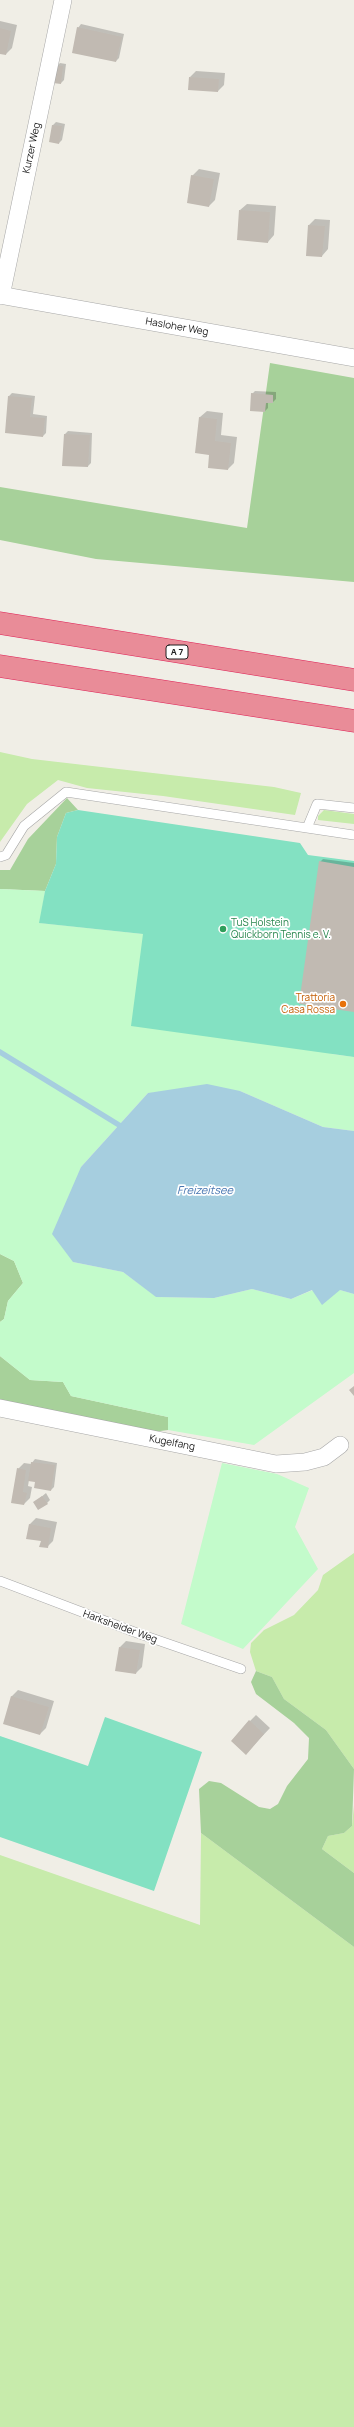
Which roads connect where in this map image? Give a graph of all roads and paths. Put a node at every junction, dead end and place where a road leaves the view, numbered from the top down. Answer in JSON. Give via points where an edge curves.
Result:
{"nodes":[{"id":1,"x":63,"y":0,"type":"edge"},
{"id":2,"x":0,"y":296,"type":"edge"},
{"id":3,"x":354,"y":358,"type":"edge"},
{"id":4,"x":0,"y":623,"type":"edge"},
{"id":5,"x":0,"y":666,"type":"edge"},
{"id":6,"x":354,"y":680,"type":"edge"},
{"id":7,"x":354,"y":721,"type":"edge"},
{"id":8,"x":354,"y":808,"type":"edge"},
{"id":9,"x":307,"y":828,"type":"junction"},
{"id":10,"x":354,"y":835,"type":"edge"},
{"id":11,"x":0,"y":858,"type":"edge"},
{"id":12,"x":0,"y":1408,"type":"edge"},
{"id":13,"x":340,"y":1445,"type":"dead end"},
{"id":14,"x":0,"y":1581,"type":"edge"},
{"id":15,"x":241,"y":1669,"type":"dead end"}],
"edges":[{"from":1,"to":2,"type":"street","name":"Kurzer Weg"},
{"from":2,"to":3,"type":"street","name":"Hasloher Weg"},
{"from":4,"to":6,"type":"highway","number":"A 7"},
{"from":5,"to":7,"type":"highway"},
{"from":8,"to":9,"type":"lane","via":[[317,804]]},
{"from":9,"to":10,"type":"lane"},
{"from":9,"to":11,"type":"lane","via":[[66,792],[24,826],[6,855]]},
{"from":12,"to":13,"type":"street","name":"Kugelfang","via":[[276,1464],[305,1462],[324,1457]]},
{"from":14,"to":15,"type":"lane","name":"Harksheider Weg"}]}
